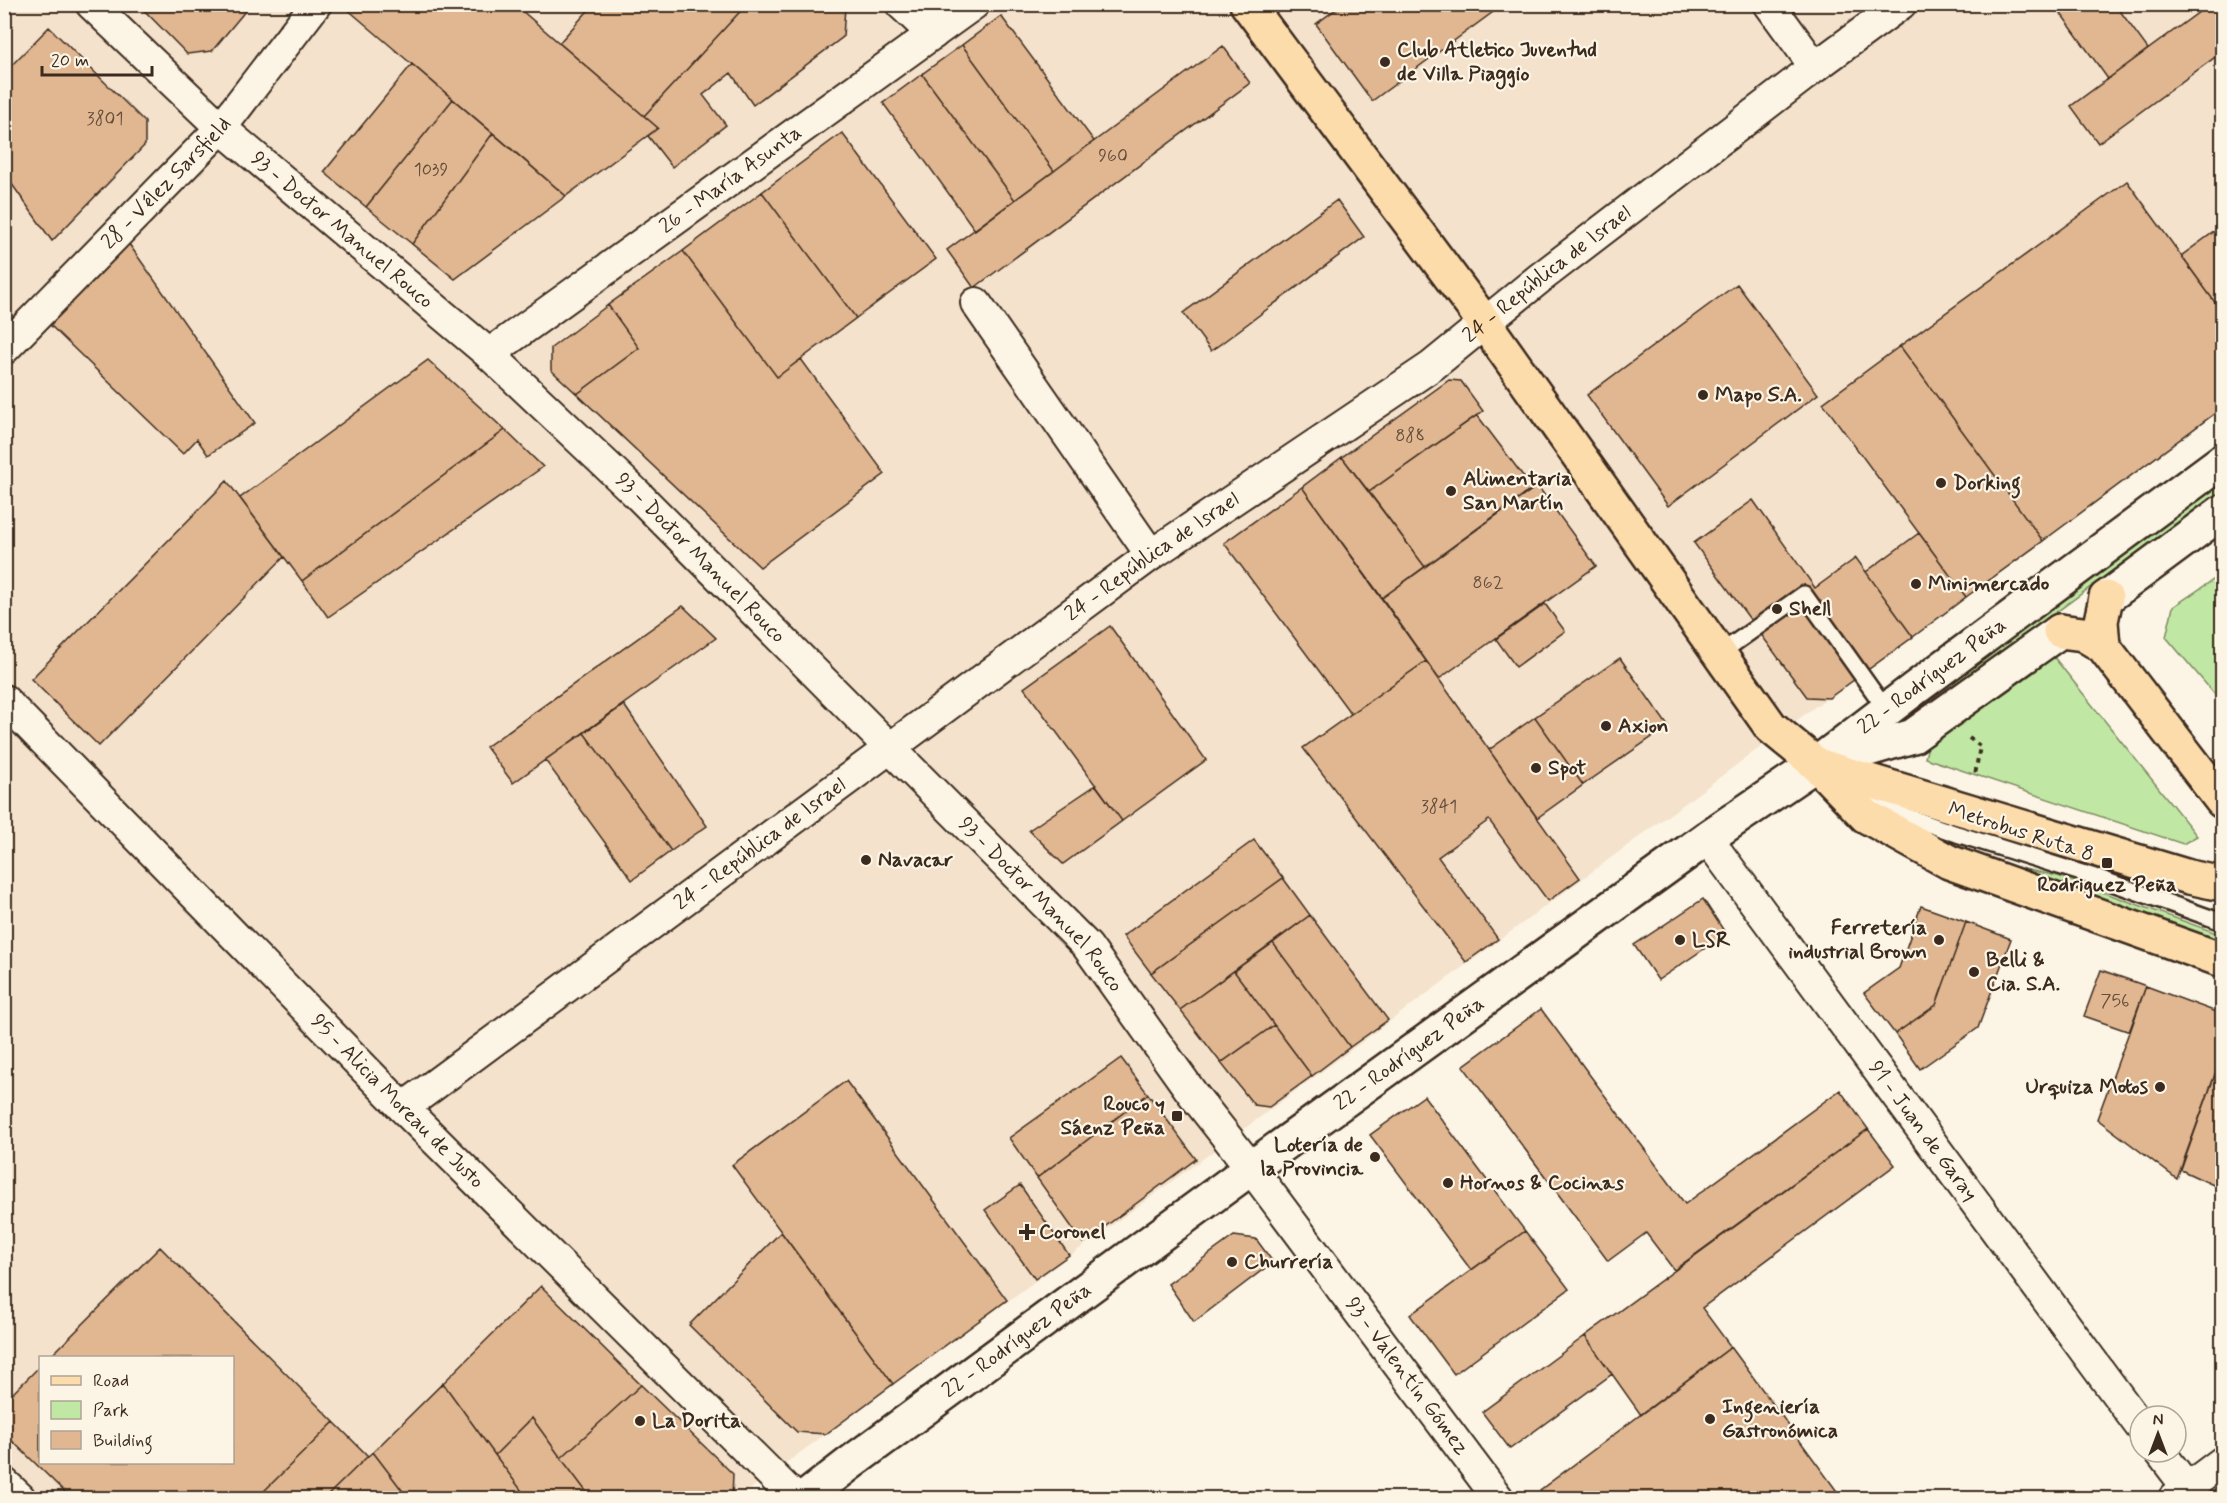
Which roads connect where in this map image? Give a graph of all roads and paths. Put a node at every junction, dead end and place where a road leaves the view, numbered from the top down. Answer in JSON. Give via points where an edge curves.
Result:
{"nodes":[{"id":1,"x":91,"y":4,"type":"edge"},
{"id":2,"x":316,"y":4,"type":"edge"},
{"id":3,"x":901,"y":4,"type":"edge"},
{"id":4,"x":974,"y":4,"type":"edge"},
{"id":5,"x":1247,"y":4,"type":"edge"},
{"id":6,"x":1769,"y":4,"type":"edge"},
{"id":7,"x":1901,"y":4,"type":"edge"},
{"id":8,"x":933,"y":34,"type":"junction"},
{"id":9,"x":1815,"y":67,"type":"junction"},
{"id":10,"x":221,"y":128,"type":"junction"},
{"id":11,"x":976,"y":303,"type":"dead end"},
{"id":12,"x":1484,"y":322,"type":"junction"},
{"id":13,"x":4,"y":349,"type":"edge"},
{"id":14,"x":489,"y":354,"type":"junction"},
{"id":15,"x":2223,"y":460,"type":"edge"},
{"id":16,"x":2223,"y":512,"type":"edge"},
{"id":17,"x":1151,"y":555,"type":"junction"},
{"id":18,"x":2106,"y":598,"type":"joint"},
{"id":19,"x":2060,"y":631,"type":"joint"},
{"id":20,"x":2103,"y":646,"type":"junction"},
{"id":21,"x":1719,"y":654,"type":"junction"},
{"id":22,"x":4,"y":700,"type":"edge"},
{"id":23,"x":1887,"y":711,"type":"junction"},
{"id":24,"x":889,"y":748,"type":"junction"},
{"id":25,"x":1816,"y":764,"type":"junction"},
{"id":26,"x":2223,"y":801,"type":"edge"},
{"id":27,"x":1707,"y":838,"type":"junction"},
{"id":28,"x":2223,"y":871,"type":"edge"},
{"id":29,"x":2223,"y":884,"type":"edge"},
{"id":30,"x":2223,"y":922,"type":"edge"},
{"id":31,"x":2223,"y":960,"type":"edge"},
{"id":32,"x":403,"y":1108,"type":"junction"},
{"id":33,"x":1251,"y":1168,"type":"junction"},
{"id":34,"x":2128,"y":1410,"type":"edge"},
{"id":35,"x":2223,"y":1462,"type":"edge"},
{"id":36,"x":2167,"y":1464,"type":"edge"},
{"id":37,"x":4,"y":1483,"type":"edge"},
{"id":38,"x":2185,"y":1495,"type":"edge"},
{"id":39,"x":20,"y":1498,"type":"edge"},
{"id":40,"x":795,"y":1498,"type":"edge"},
{"id":41,"x":805,"y":1498,"type":"edge"},
{"id":42,"x":1498,"y":1498,"type":"edge"}],
"edges":[{"from":1,"to":10,"type":"street","name":"93 - Doctor Manuel Rouco"},
{"from":2,"to":10,"type":"street","name":"28 - Vélez Sarsfield"},
{"from":3,"to":8,"type":"street"},
{"from":4,"to":8,"type":"street","name":"26 - María Asunta"},
{"from":5,"to":12,"type":"main road"},
{"from":6,"to":9,"type":"street"},
{"from":7,"to":9,"type":"street","name":"24 - República de Israel"},
{"from":8,"to":14,"type":"street","name":"26 - María Asunta"},
{"from":9,"to":12,"type":"street","name":"24 - República de Israel"},
{"from":10,"to":13,"type":"street","name":"28 - Vélez Sarsfield"},
{"from":10,"to":14,"type":"street","name":"93 - Doctor Manuel Rouco"},
{"from":11,"to":17,"type":"street"},
{"from":12,"to":17,"type":"street","name":"24 - República de Israel","via":[[1432,366]]},
{"from":12,"to":21,"type":"main road"},
{"from":14,"to":24,"type":"street","name":"93 - Doctor Manuel Rouco","via":[[637,494]]},
{"from":15,"to":23,"type":"street","name":"22 - Rodríguez Peña"},
{"from":16,"to":18,"type":"street"},
{"from":17,"to":24,"type":"street","name":"24 - República de Israel"},
{"from":18,"to":20,"type":"main road","via":[[2101,621]]},
{"from":19,"to":20,"type":"main road","via":[[2083,634]]},
{"from":19,"to":25,"type":"street","name":"22 - Rodríguez Peña","via":[[1913,736]]},
{"from":20,"to":26,"type":"main road"},
{"from":21,"to":23,"type":"lane","via":[[1804,594]]},
{"from":21,"to":25,"type":"main road","via":[[1771,727]]},
{"from":22,"to":32,"type":"street","name":"95 - Alicia Moreau de Justo"},
{"from":23,"to":25,"type":"street","name":"22 - Rodríguez Peña"},
{"from":24,"to":32,"type":"street","name":"24 - República de Israel"},
{"from":24,"to":33,"type":"street","name":"93 - Doctor Manuel Rouco","via":[[1087,946]]},
{"from":25,"to":27,"type":"street","name":"22 - Rodríguez Peña"},
{"from":25,"to":28,"type":"main road","via":[[1972,789]]},
{"from":25,"to":29,"type":"main road"},
{"from":25,"to":30,"type":"lane","name":"Metrobus Ruta 8","via":[[1894,812]]},
{"from":25,"to":31,"type":"main road","via":[[1866,816],[1949,862]]},
{"from":27,"to":33,"type":"street","name":"22 - Rodríguez Peña"},
{"from":27,"to":34,"type":"street","name":"91 - Juan de Garay"},
{"from":32,"to":40,"type":"street","name":"95 - Alicia Moreau de Justo"},
{"from":33,"to":41,"type":"street","name":"22 - Rodríguez Peña"},
{"from":33,"to":42,"type":"street","name":"93 - Valentín Gómez"},
{"from":35,"to":38,"type":"street"},
{"from":36,"to":38,"type":"street"},
{"from":37,"to":39,"type":"street"}]}
